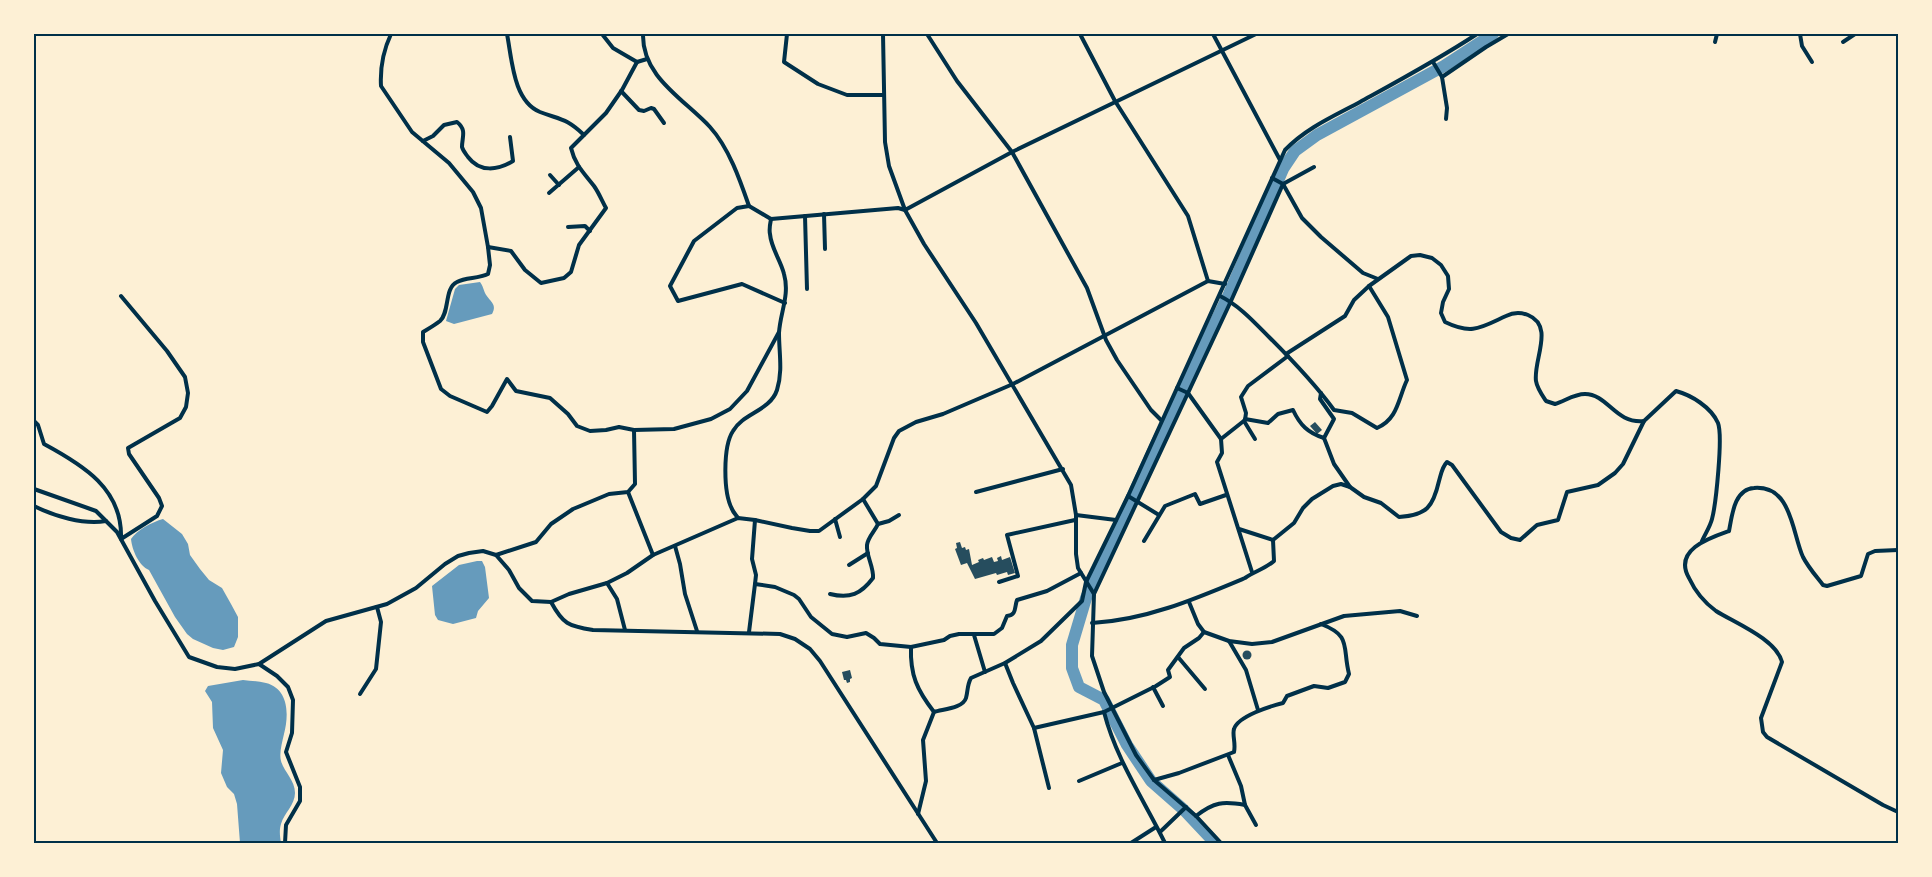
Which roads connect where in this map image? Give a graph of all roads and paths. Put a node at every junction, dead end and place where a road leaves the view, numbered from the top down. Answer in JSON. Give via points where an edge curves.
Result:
{"nodes":[{"id":1,"x":392,"y":34,"type":"edge"},
{"id":2,"x":507,"y":34,"type":"edge"},
{"id":3,"x":602,"y":34,"type":"edge"},
{"id":4,"x":643,"y":34,"type":"edge"},
{"id":5,"x":787,"y":34,"type":"edge"},
{"id":6,"x":884,"y":34,"type":"edge"},
{"id":7,"x":926,"y":34,"type":"edge"},
{"id":8,"x":1080,"y":34,"type":"edge"},
{"id":9,"x":1213,"y":34,"type":"edge"},
{"id":10,"x":1256,"y":34,"type":"edge"},
{"id":11,"x":1477,"y":34,"type":"edge"},
{"id":12,"x":1508,"y":34,"type":"edge"},
{"id":13,"x":1717,"y":34,"type":"edge"},
{"id":14,"x":1800,"y":34,"type":"edge"},
{"id":15,"x":1855,"y":34,"type":"edge"},
{"id":16,"x":1715,"y":42,"type":"dead end"},
{"id":17,"x":1844,"y":42,"type":"dead end"},
{"id":18,"x":1222,"y":50,"type":"junction"},
{"id":19,"x":647,"y":59,"type":"junction"},
{"id":20,"x":637,"y":62,"type":"junction"},
{"id":21,"x":1433,"y":62,"type":"junction"},
{"id":22,"x":1812,"y":62,"type":"dead end"},
{"id":23,"x":1442,"y":77,"type":"junction"},
{"id":24,"x":621,"y":91,"type":"junction"},
{"id":25,"x":884,"y":95,"type":"junction"},
{"id":26,"x":1115,"y":101,"type":"junction"},
{"id":27,"x":1446,"y":119,"type":"dead end"},
{"id":28,"x":664,"y":123,"type":"dead end"},
{"id":29,"x":584,"y":135,"type":"junction"},
{"id":30,"x":510,"y":137,"type":"dead end"},
{"id":31,"x":423,"y":141,"type":"junction"},
{"id":32,"x":1012,"y":152,"type":"junction"},
{"id":33,"x":1280,"y":160,"type":"junction"},
{"id":34,"x":579,"y":167,"type":"junction"},
{"id":35,"x":1314,"y":167,"type":"dead end"},
{"id":36,"x":550,"y":175,"type":"dead end"},
{"id":37,"x":1274,"y":178,"type":"junction"},
{"id":38,"x":1282,"y":184,"type":"junction"},
{"id":39,"x":559,"y":185,"type":"junction"},
{"id":40,"x":549,"y":193,"type":"dead end"},
{"id":41,"x":749,"y":206,"type":"junction"},
{"id":42,"x":905,"y":210,"type":"junction"},
{"id":43,"x":824,"y":214,"type":"junction"},
{"id":44,"x":805,"y":216,"type":"junction"},
{"id":45,"x":771,"y":219,"type":"junction"},
{"id":46,"x":568,"y":227,"type":"dead end"},
{"id":47,"x":590,"y":231,"type":"junction"},
{"id":48,"x":488,"y":247,"type":"junction"},
{"id":49,"x":825,"y":249,"type":"dead end"},
{"id":50,"x":1379,"y":279,"type":"junction"},
{"id":51,"x":1208,"y":281,"type":"junction"},
{"id":52,"x":1225,"y":284,"type":"junction"},
{"id":53,"x":1369,"y":286,"type":"junction"},
{"id":54,"x":807,"y":289,"type":"dead end"},
{"id":55,"x":120,"y":296,"type":"dead end"},
{"id":56,"x":1222,"y":297,"type":"junction"},
{"id":57,"x":1230,"y":301,"type":"junction"},
{"id":58,"x":785,"y":303,"type":"junction"},
{"id":59,"x":779,"y":332,"type":"junction"},
{"id":60,"x":1105,"y":336,"type":"junction"},
{"id":61,"x":1287,"y":355,"type":"junction"},
{"id":62,"x":1013,"y":384,"type":"junction"},
{"id":63,"x":1179,"y":389,"type":"junction"},
{"id":64,"x":1187,"y":393,"type":"junction"},
{"id":65,"x":1322,"y":393,"type":"junction"},
{"id":66,"x":1161,"y":420,"type":"junction"},
{"id":67,"x":1245,"y":420,"type":"junction"},
{"id":68,"x":34,"y":421,"type":"edge"},
{"id":69,"x":1644,"y":422,"type":"junction"},
{"id":70,"x":634,"y":430,"type":"junction"},
{"id":71,"x":1324,"y":438,"type":"junction"},
{"id":72,"x":1222,"y":439,"type":"junction"},
{"id":73,"x":1255,"y":439,"type":"dead end"},
{"id":74,"x":1063,"y":470,"type":"junction"},
{"id":75,"x":1350,"y":487,"type":"junction"},
{"id":76,"x":34,"y":489,"type":"edge"},
{"id":77,"x":628,"y":492,"type":"junction"},
{"id":78,"x":976,"y":492,"type":"dead end"},
{"id":79,"x":1226,"y":495,"type":"junction"},
{"id":80,"x":1129,"y":497,"type":"junction"},
{"id":81,"x":863,"y":499,"type":"junction"},
{"id":82,"x":1137,"y":501,"type":"junction"},
{"id":83,"x":34,"y":506,"type":"edge"},
{"id":84,"x":899,"y":515,"type":"dead end"},
{"id":85,"x":1076,"y":515,"type":"junction"},
{"id":86,"x":1159,"y":515,"type":"junction"},
{"id":87,"x":738,"y":518,"type":"junction"},
{"id":88,"x":834,"y":519,"type":"junction"},
{"id":89,"x":106,"y":520,"type":"junction"},
{"id":90,"x":755,"y":520,"type":"junction"},
{"id":91,"x":1076,"y":520,"type":"junction"},
{"id":92,"x":1116,"y":520,"type":"junction"},
{"id":93,"x":878,"y":524,"type":"junction"},
{"id":94,"x":1239,"y":529,"type":"junction"},
{"id":95,"x":840,"y":538,"type":"dead end"},
{"id":96,"x":121,"y":539,"type":"junction"},
{"id":97,"x":1273,"y":540,"type":"junction"},
{"id":98,"x":1144,"y":541,"type":"dead end"},
{"id":99,"x":1702,"y":541,"type":"junction"},
{"id":100,"x":675,"y":546,"type":"junction"},
{"id":101,"x":1898,"y":550,"type":"edge"},
{"id":102,"x":868,"y":553,"type":"junction"},
{"id":103,"x":496,"y":555,"type":"junction"},
{"id":104,"x":653,"y":555,"type":"junction"},
{"id":105,"x":849,"y":565,"type":"dead end"},
{"id":106,"x":1252,"y":572,"type":"junction"},
{"id":107,"x":1081,"y":573,"type":"junction"},
{"id":108,"x":998,"y":582,"type":"dead end"},
{"id":109,"x":1086,"y":582,"type":"junction"},
{"id":110,"x":607,"y":583,"type":"junction"},
{"id":111,"x":756,"y":584,"type":"junction"},
{"id":112,"x":830,"y":594,"type":"dead end"},
{"id":113,"x":1094,"y":594,"type":"junction"},
{"id":114,"x":551,"y":602,"type":"junction"},
{"id":115,"x":1189,"y":602,"type":"junction"},
{"id":116,"x":377,"y":607,"type":"junction"},
{"id":117,"x":1417,"y":616,"type":"dead end"},
{"id":118,"x":1092,"y":623,"type":"junction"},
{"id":119,"x":1321,"y":624,"type":"junction"},
{"id":120,"x":625,"y":630,"type":"junction"},
{"id":121,"x":696,"y":631,"type":"junction"},
{"id":122,"x":749,"y":632,"type":"junction"},
{"id":123,"x":1204,"y":632,"type":"junction"},
{"id":124,"x":974,"y":635,"type":"junction"},
{"id":125,"x":1229,"y":641,"type":"junction"},
{"id":126,"x":911,"y":647,"type":"junction"},
{"id":127,"x":1178,"y":657,"type":"junction"},
{"id":128,"x":1005,"y":663,"type":"junction"},
{"id":129,"x":259,"y":664,"type":"junction"},
{"id":130,"x":985,"y":672,"type":"junction"},
{"id":131,"x":1153,"y":687,"type":"junction"},
{"id":132,"x":1204,"y":689,"type":"dead end"},
{"id":133,"x":360,"y":694,"type":"dead end"},
{"id":134,"x":1163,"y":706,"type":"dead end"},
{"id":135,"x":1112,"y":708,"type":"junction"},
{"id":136,"x":1258,"y":710,"type":"junction"},
{"id":137,"x":934,"y":712,"type":"junction"},
{"id":138,"x":1105,"y":712,"type":"junction"},
{"id":139,"x":1034,"y":728,"type":"junction"},
{"id":140,"x":1228,"y":755,"type":"junction"},
{"id":141,"x":1122,"y":763,"type":"junction"},
{"id":142,"x":1154,"y":780,"type":"junction"},
{"id":143,"x":1079,"y":781,"type":"dead end"},
{"id":144,"x":1049,"y":788,"type":"dead end"},
{"id":145,"x":1245,"y":804,"type":"junction"},
{"id":146,"x":1186,"y":807,"type":"junction"},
{"id":147,"x":1898,"y":812,"type":"edge"},
{"id":148,"x":918,"y":814,"type":"junction"},
{"id":149,"x":1196,"y":816,"type":"junction"},
{"id":150,"x":1256,"y":825,"type":"dead end"},
{"id":151,"x":1156,"y":827,"type":"junction"},
{"id":152,"x":1160,"y":832,"type":"junction"},
{"id":153,"x":285,"y":843,"type":"edge"},
{"id":154,"x":937,"y":843,"type":"edge"},
{"id":155,"x":1131,"y":843,"type":"edge"},
{"id":156,"x":1166,"y":843,"type":"edge"},
{"id":157,"x":1221,"y":843,"type":"edge"}],
"edges":[{"from":1,"to":31,"type":"street","via":[[386,45],[381,86],[408,126]]},
{"from":2,"to":29,"type":"street","via":[[524,99],[532,108],[566,120]]},
{"from":3,"to":20,"type":"street","via":[[613,48]]},
{"from":4,"to":19,"type":"street"},
{"from":5,"to":25,"type":"street","via":[[784,62],[818,84],[846,95]]},
{"from":6,"to":25,"type":"street"},
{"from":7,"to":32,"type":"street","via":[[956,81]]},
{"from":8,"to":26,"type":"street"},
{"from":9,"to":18,"type":"street"},
{"from":10,"to":18,"type":"street"},
{"from":11,"to":21,"type":"street"},
{"from":12,"to":23,"type":"street"},
{"from":13,"to":16,"type":"street"},
{"from":14,"to":22,"type":"street","via":[[1802,46]]},
{"from":15,"to":17,"type":"street"},
{"from":18,"to":26,"type":"street"},
{"from":18,"to":33,"type":"street"},
{"from":19,"to":20,"type":"street"},
{"from":19,"to":41,"type":"street","via":[[678,99],[711,128],[741,180]]},
{"from":20,"to":24,"type":"street"},
{"from":21,"to":23,"type":"street"},
{"from":21,"to":33,"type":"street","via":[[1316,126],[1295,140]]},
{"from":23,"to":27,"type":"street"},
{"from":24,"to":28,"type":"street","via":[[639,110],[654,109]]},
{"from":24,"to":29,"type":"street","via":[[606,113]]},
{"from":25,"to":42,"type":"street","via":[[889,166]]},
{"from":26,"to":32,"type":"street"},
{"from":26,"to":51,"type":"street","via":[[1188,216]]},
{"from":29,"to":34,"type":"street","via":[[570,148]]},
{"from":30,"to":31,"type":"street","via":[[513,161],[492,169],[482,168],[469,159],[462,147],[462,126],[457,122],[444,125]]},
{"from":31,"to":48,"type":"street","via":[[449,163],[473,192],[481,208]]},
{"from":32,"to":42,"type":"street"},
{"from":32,"to":60,"type":"street","via":[[1087,288]]},
{"from":33,"to":37,"type":"street"},
{"from":34,"to":39,"type":"street"},
{"from":34,"to":47,"type":"street","via":[[606,208]]},
{"from":35,"to":38,"type":"street"},
{"from":36,"to":39,"type":"street"},
{"from":37,"to":38,"type":"street"},
{"from":37,"to":52,"type":"street"},
{"from":38,"to":50,"type":"street","via":[[1302,218],[1321,238],[1363,273]]},
{"from":38,"to":57,"type":"street"},
{"from":39,"to":40,"type":"street"},
{"from":41,"to":45,"type":"street"},
{"from":41,"to":58,"type":"street","via":[[737,208],[694,241],[670,286],[678,301],[742,284]]},
{"from":42,"to":43,"type":"street"},
{"from":42,"to":62,"type":"street"},
{"from":43,"to":44,"type":"street"},
{"from":43,"to":49,"type":"street"},
{"from":44,"to":45,"type":"street"},
{"from":44,"to":54,"type":"street"},
{"from":45,"to":58,"type":"street","via":[[770,235],[787,290]]},
{"from":46,"to":47,"type":"street","via":[[585,226]]},
{"from":47,"to":48,"type":"street","via":[[579,245],[571,272],[550,282],[541,283],[532,277],[511,251]]},
{"from":48,"to":70,"type":"street","via":[[488,274],[456,282],[440,321],[423,332],[423,342],[442,389],[450,396],[487,412],[507,379],[516,391],[550,398],[577,426],[590,431],[619,427]]},
{"from":50,"to":53,"type":"street"},
{"from":50,"to":69,"type":"street","via":[[1411,256],[1432,258],[1448,276],[1449,289],[1441,313],[1445,322],[1465,330],[1477,329],[1514,312],[1537,321],[1542,339],[1536,382],[1546,401],[1555,404],[1574,396],[1595,396],[1622,418]]},
{"from":51,"to":52,"type":"street"},
{"from":51,"to":60,"type":"street"},
{"from":52,"to":56,"type":"street"},
{"from":53,"to":61,"type":"street","via":[[1354,300],[1345,316]]},
{"from":53,"to":65,"type":"street","via":[[1388,317],[1407,380],[1398,398],[1397,410],[1377,428],[1352,412],[1334,410]]},
{"from":55,"to":96,"type":"street","via":[[167,351],[185,377],[188,393],[180,418],[128,448],[162,506],[157,516]]},
{"from":56,"to":57,"type":"street"},
{"from":56,"to":63,"type":"street"},
{"from":57,"to":61,"type":"street"},
{"from":57,"to":64,"type":"street"},
{"from":58,"to":59,"type":"street"},
{"from":59,"to":70,"type":"street","via":[[747,392],[730,409],[711,419],[674,429]]},
{"from":59,"to":87,"type":"street","via":[[781,362],[776,391],[768,404],[733,430],[728,444],[725,474],[731,508]]},
{"from":60,"to":62,"type":"street"},
{"from":60,"to":66,"type":"street","via":[[1132,384]]},
{"from":61,"to":65,"type":"street"},
{"from":61,"to":67,"type":"street","via":[[1248,386],[1241,397]]},
{"from":62,"to":74,"type":"street"},
{"from":62,"to":81,"type":"street","via":[[899,431],[876,486]]},
{"from":63,"to":64,"type":"street"},
{"from":63,"to":66,"type":"street"},
{"from":64,"to":72,"type":"street"},
{"from":64,"to":82,"type":"street"},
{"from":65,"to":71,"type":"street","via":[[1320,399],[1334,419]]},
{"from":66,"to":80,"type":"street"},
{"from":67,"to":71,"type":"street","via":[[1268,423],[1278,414],[1293,410],[1302,427]]},
{"from":67,"to":72,"type":"street"},
{"from":67,"to":73,"type":"street"},
{"from":68,"to":96,"type":"street","via":[[44,444],[70,458],[111,496],[121,525]]},
{"from":69,"to":75,"type":"street","via":[[1615,474],[1598,485],[1567,492],[1558,520],[1537,525],[1520,540],[1501,532],[1449,462],[1443,468],[1430,506],[1412,516],[1399,517],[1381,503]]},
{"from":69,"to":99,"type":"street","via":[[1676,391],[1685,393],[1711,412],[1718,424],[1712,520]]},
{"from":70,"to":77,"type":"street","via":[[635,484]]},
{"from":71,"to":75,"type":"street","via":[[1334,464]]},
{"from":72,"to":79,"type":"street","via":[[1222,453],[1216,462]]},
{"from":74,"to":78,"type":"street"},
{"from":74,"to":85,"type":"street","via":[[1071,485]]},
{"from":75,"to":97,"type":"street","via":[[1333,486],[1312,499],[1294,523]]},
{"from":76,"to":89,"type":"street","via":[[96,511]]},
{"from":77,"to":103,"type":"street","via":[[609,494],[573,509],[551,524],[536,542]]},
{"from":77,"to":104,"type":"street"},
{"from":79,"to":86,"type":"street","via":[[1200,504],[1195,494],[1165,506]]},
{"from":79,"to":94,"type":"street"},
{"from":80,"to":82,"type":"street"},
{"from":80,"to":92,"type":"street"},
{"from":81,"to":88,"type":"street"},
{"from":81,"to":93,"type":"street"},
{"from":82,"to":86,"type":"street"},
{"from":82,"to":113,"type":"street"},
{"from":83,"to":89,"type":"street","via":[[78,520]]},
{"from":84,"to":93,"type":"street"},
{"from":85,"to":91,"type":"street"},
{"from":85,"to":92,"type":"street"},
{"from":86,"to":98,"type":"street"},
{"from":87,"to":90,"type":"street"},
{"from":87,"to":100,"type":"street"},
{"from":88,"to":90,"type":"street","via":[[820,530],[810,531]]},
{"from":88,"to":95,"type":"street"},
{"from":89,"to":96,"type":"street"},
{"from":90,"to":111,"type":"street","via":[[752,559]]},
{"from":91,"to":107,"type":"street","via":[[1076,554]]},
{"from":91,"to":108,"type":"street","via":[[1006,535],[1018,576]]},
{"from":92,"to":109,"type":"street"},
{"from":93,"to":102,"type":"street","via":[[867,545]]},
{"from":94,"to":97,"type":"street"},
{"from":94,"to":106,"type":"street"},
{"from":96,"to":129,"type":"street","via":[[189,657],[217,667]]},
{"from":97,"to":106,"type":"street","via":[[1274,561],[1267,568]]},
{"from":99,"to":101,"type":"street","via":[[1729,531],[1735,503],[1741,494],[1750,488],[1763,487],[1774,492],[1784,504],[1802,555],[1823,585],[1861,576],[1868,554]]},
{"from":99,"to":147,"type":"street","via":[[1688,554],[1684,564],[1692,584],[1715,610],[1771,645],[1782,662],[1761,718],[1767,738]]},
{"from":100,"to":104,"type":"street"},
{"from":100,"to":121,"type":"street"},
{"from":102,"to":105,"type":"street"},
{"from":102,"to":112,"type":"street","via":[[873,578],[865,588],[848,596]]},
{"from":103,"to":114,"type":"street","via":[[519,588],[532,600]]},
{"from":103,"to":116,"type":"street","via":[[482,551],[458,556],[416,588]]},
{"from":104,"to":110,"type":"street"},
{"from":106,"to":115,"type":"street"},
{"from":107,"to":109,"type":"street"},
{"from":107,"to":124,"type":"street","via":[[1047,591],[1017,600],[1015,612],[1007,616],[998,632]]},
{"from":109,"to":113,"type":"street"},
{"from":109,"to":128,"type":"street","via":[[1082,600],[1041,640]]},
{"from":110,"to":114,"type":"street"},
{"from":110,"to":120,"type":"street","via":[[617,599]]},
{"from":111,"to":122,"type":"street"},
{"from":111,"to":126,"type":"street","via":[[794,595],[811,617],[832,634],[847,637],[866,633],[880,644]]},
{"from":113,"to":118,"type":"street"},
{"from":114,"to":120,"type":"street","via":[[560,619],[576,627]]},
{"from":115,"to":118,"type":"street","via":[[1116,622]]},
{"from":115,"to":123,"type":"street"},
{"from":116,"to":129,"type":"street","via":[[326,621]]},
{"from":116,"to":133,"type":"street","via":[[381,622],[376,669]]},
{"from":117,"to":119,"type":"street","via":[[1400,611],[1361,614]]},
{"from":118,"to":135,"type":"street","via":[[1092,656]]},
{"from":119,"to":125,"type":"street","via":[[1272,642]]},
{"from":119,"to":136,"type":"street","via":[[1335,630],[1345,641],[1349,674],[1345,682],[1328,688],[1314,686],[1287,696],[1283,703]]},
{"from":120,"to":121,"type":"street"},
{"from":121,"to":122,"type":"street"},
{"from":122,"to":148,"type":"street","via":[[780,634],[810,649]]},
{"from":123,"to":125,"type":"street"},
{"from":123,"to":127,"type":"street"},
{"from":124,"to":126,"type":"street","via":[[950,636]]},
{"from":124,"to":130,"type":"street"},
{"from":125,"to":136,"type":"street","via":[[1246,670]]},
{"from":126,"to":137,"type":"street","via":[[913,678]]},
{"from":127,"to":131,"type":"street","via":[[1168,670],[1170,677]]},
{"from":127,"to":132,"type":"street"},
{"from":128,"to":130,"type":"street"},
{"from":128,"to":139,"type":"street"},
{"from":129,"to":153,"type":"street","via":[[288,687],[293,700],[292,733],[286,752],[300,787],[300,801],[286,825]]},
{"from":130,"to":137,"type":"street","via":[[971,678],[966,700],[961,705]]},
{"from":131,"to":134,"type":"street"},
{"from":131,"to":135,"type":"street"},
{"from":135,"to":138,"type":"street"},
{"from":135,"to":142,"type":"street","via":[[1136,755]]},
{"from":136,"to":140,"type":"street","via":[[1236,725],[1233,731],[1234,752]]},
{"from":137,"to":148,"type":"street","via":[[922,740],[926,781]]},
{"from":138,"to":139,"type":"street"},
{"from":138,"to":141,"type":"street","via":[[1109,733]]},
{"from":139,"to":144,"type":"street"},
{"from":140,"to":142,"type":"street"},
{"from":140,"to":145,"type":"street"},
{"from":141,"to":143,"type":"street"},
{"from":141,"to":151,"type":"street"},
{"from":142,"to":146,"type":"street"},
{"from":145,"to":149,"type":"street","via":[[1217,803]]},
{"from":145,"to":150,"type":"street"},
{"from":146,"to":149,"type":"street"},
{"from":146,"to":152,"type":"street"},
{"from":148,"to":154,"type":"street"},
{"from":149,"to":157,"type":"street"},
{"from":151,"to":152,"type":"street"},
{"from":151,"to":155,"type":"street"},
{"from":152,"to":156,"type":"street"}]}
